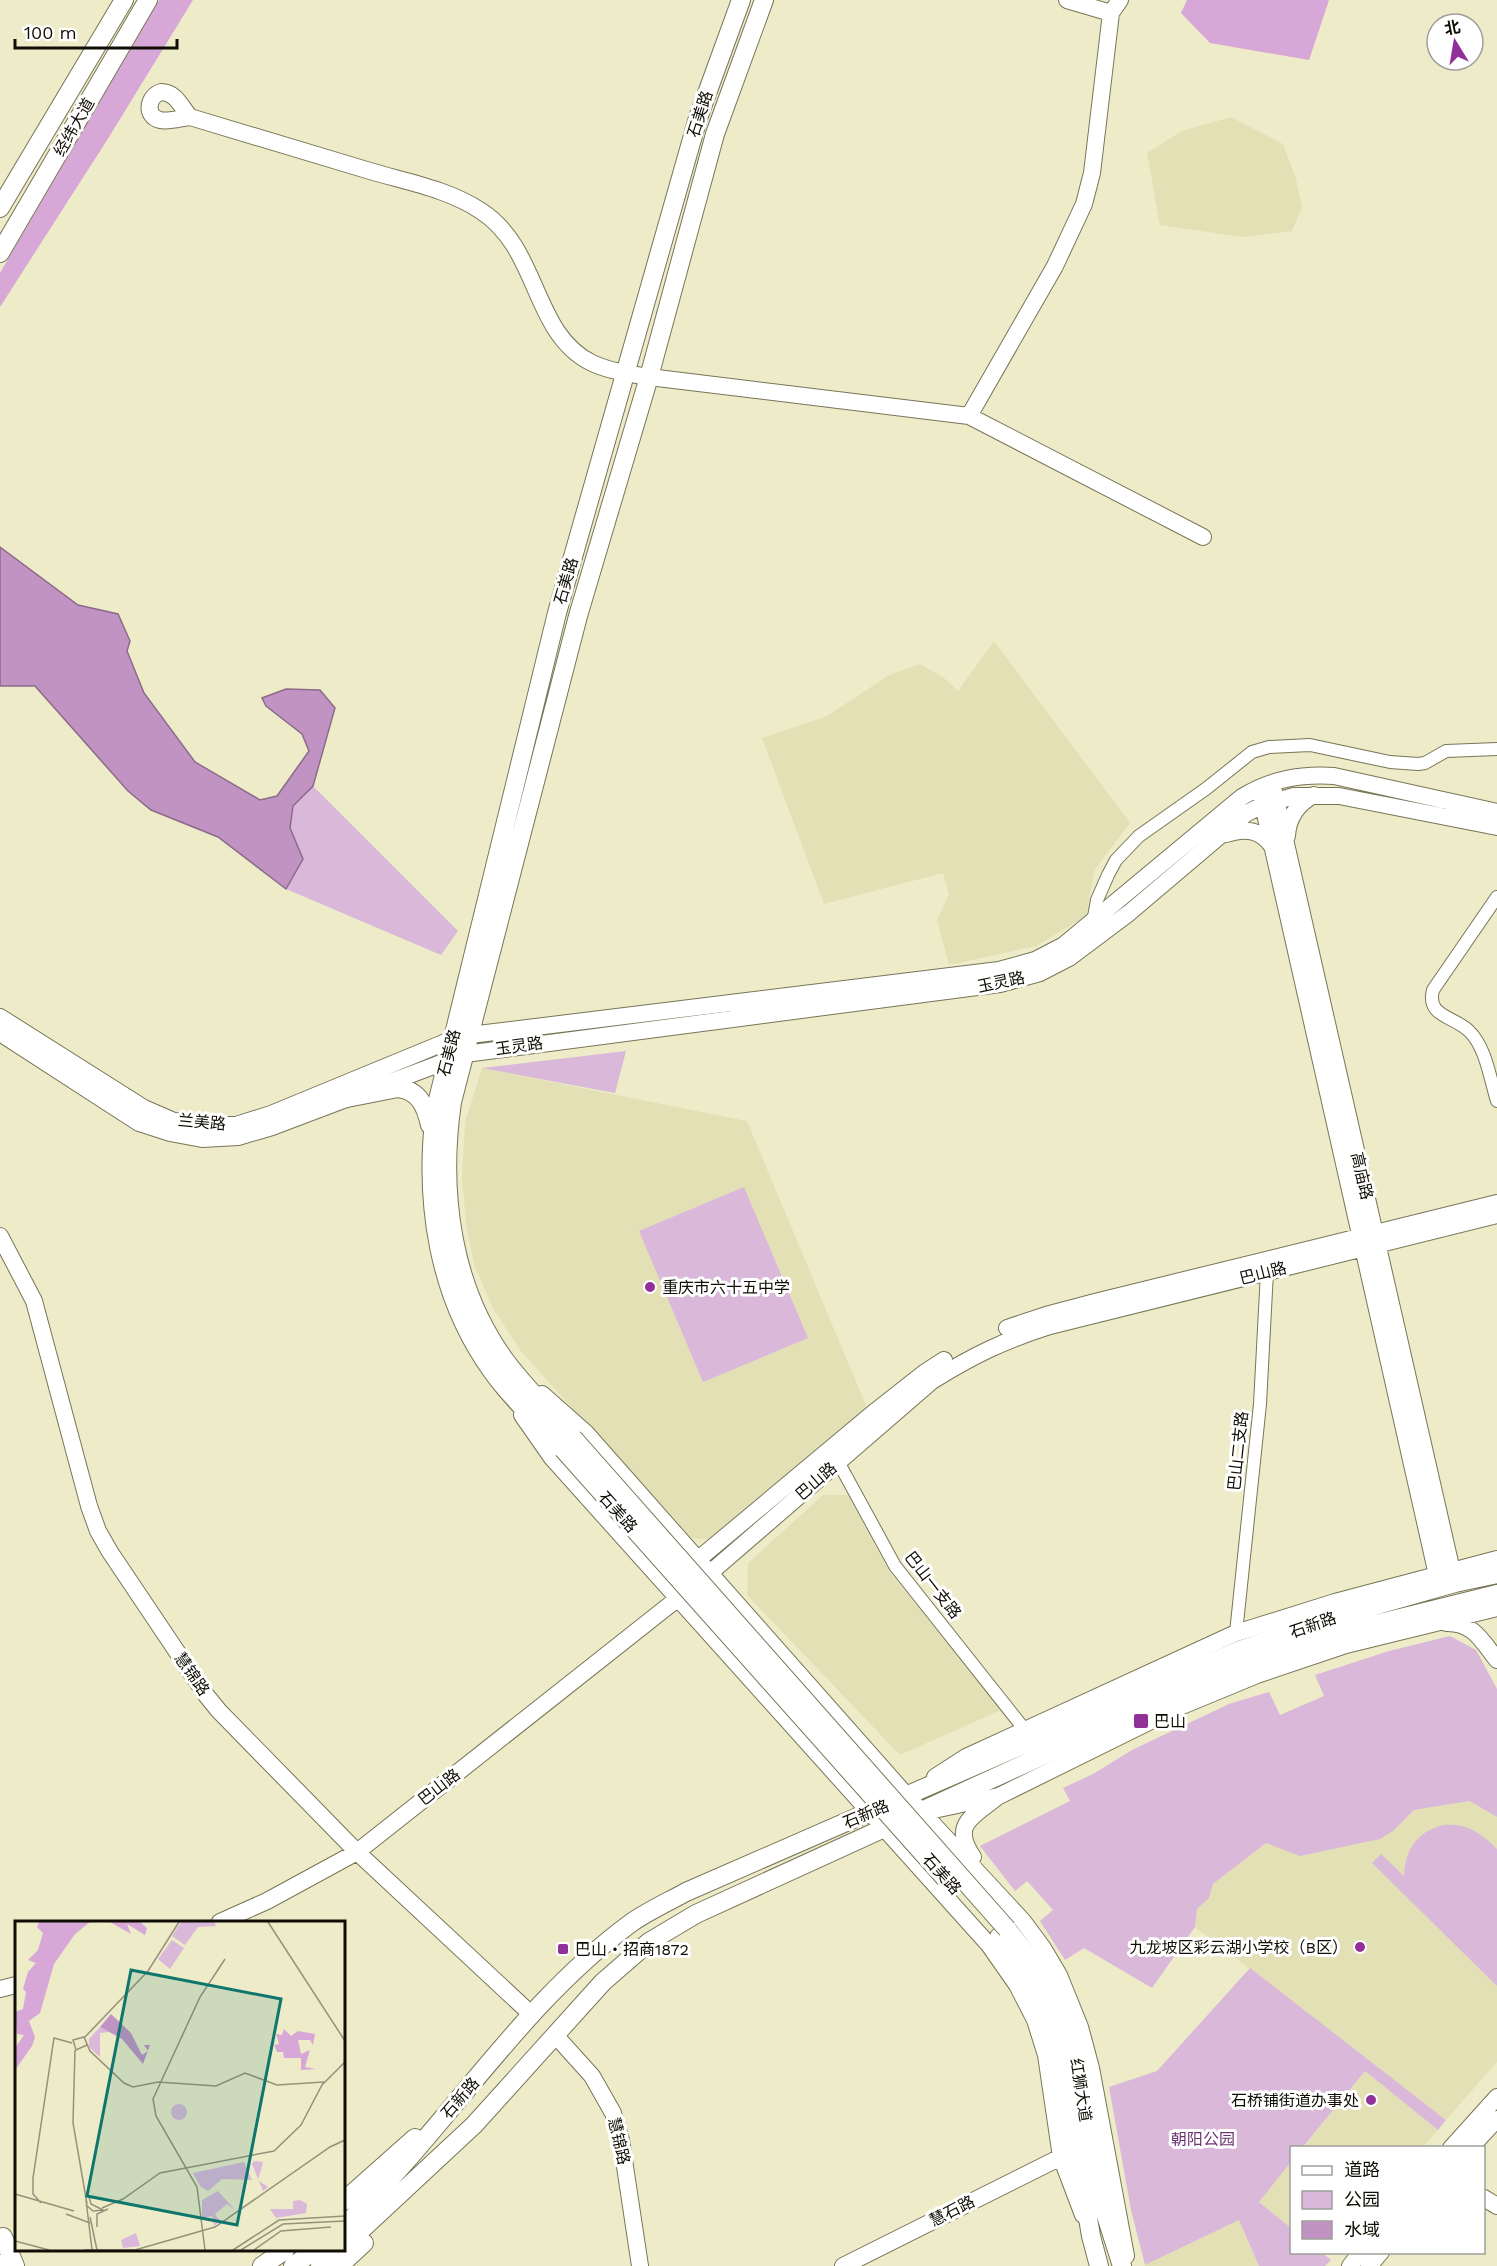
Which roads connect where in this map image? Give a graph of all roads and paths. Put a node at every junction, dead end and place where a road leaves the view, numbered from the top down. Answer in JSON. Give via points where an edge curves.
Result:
{"nodes":[{"id":1,"x":124,"y":0,"type":"edge"},
{"id":2,"x":148,"y":0,"type":"edge"},
{"id":3,"x":741,"y":0,"type":"edge"},
{"id":4,"x":764,"y":0,"type":"edge"},
{"id":5,"x":1067,"y":0,"type":"edge"},
{"id":6,"x":1115,"y":7,"type":"edge"},
{"id":7,"x":190,"y":117,"type":"dead end"},
{"id":8,"x":0,"y":208,"type":"edge"},
{"id":9,"x":0,"y":253,"type":"edge"},
{"id":10,"x":624,"y":373,"type":"junction"},
{"id":11,"x":649,"y":377,"type":"junction"},
{"id":12,"x":969,"y":416,"type":"junction"},
{"id":13,"x":1203,"y":537,"type":"dead end"},
{"id":14,"x":1497,"y":749,"type":"edge"},
{"id":15,"x":1265,"y":784,"type":"junction"},
{"id":16,"x":1315,"y":795,"type":"junction"},
{"id":17,"x":1269,"y":802,"type":"junction"},
{"id":18,"x":1413,"y":802,"type":"junction"},
{"id":19,"x":1497,"y":812,"type":"edge"},
{"id":20,"x":1497,"y":827,"type":"edge"},
{"id":21,"x":1222,"y":835,"type":"junction"},
{"id":22,"x":1279,"y":846,"type":"junction"},
{"id":23,"x":1497,"y":897,"type":"edge"},
{"id":24,"x":1093,"y":922,"type":"junction"},
{"id":25,"x":999,"y":977,"type":"junction"},
{"id":26,"x":0,"y":1017,"type":"edge"},
{"id":27,"x":663,"y":1018,"type":"junction"},
{"id":28,"x":0,"y":1033,"type":"edge"},
{"id":29,"x":461,"y":1037,"type":"junction"},
{"id":30,"x":456,"y":1056,"type":"junction"},
{"id":31,"x":347,"y":1098,"type":"junction"},
{"id":32,"x":1497,"y":1101,"type":"edge"},
{"id":33,"x":432,"y":1137,"type":"junction"},
{"id":34,"x":1497,"y":1203,"type":"edge"},
{"id":35,"x":1497,"y":1215,"type":"edge"},
{"id":36,"x":0,"y":1236,"type":"edge"},
{"id":37,"x":1369,"y":1241,"type":"junction"},
{"id":38,"x":1267,"y":1272,"type":"junction"},
{"id":39,"x":500,"y":1367,"type":"junction"},
{"id":40,"x":835,"y":1456,"type":"junction"},
{"id":41,"x":1497,"y":1559,"type":"edge"},
{"id":42,"x":698,"y":1560,"type":"junction"},
{"id":43,"x":710,"y":1573,"type":"junction"},
{"id":44,"x":1444,"y":1573,"type":"junction"},
{"id":45,"x":1497,"y":1574,"type":"edge"},
{"id":46,"x":672,"y":1592,"type":"junction"},
{"id":47,"x":1497,"y":1594,"type":"edge"},
{"id":48,"x":1497,"y":1608,"type":"edge"},
{"id":49,"x":1433,"y":1623,"type":"junction"},
{"id":50,"x":1236,"y":1633,"type":"junction"},
{"id":51,"x":1497,"y":1660,"type":"edge"},
{"id":52,"x":1026,"y":1730,"type":"junction"},
{"id":53,"x":907,"y":1796,"type":"junction"},
{"id":54,"x":999,"y":1796,"type":"junction"},
{"id":55,"x":870,"y":1812,"type":"junction"},
{"id":56,"x":922,"y":1812,"type":"junction"},
{"id":57,"x":885,"y":1828,"type":"junction"},
{"id":58,"x":357,"y":1852,"type":"junction"},
{"id":59,"x":995,"y":1890,"type":"junction"},
{"id":60,"x":224,"y":1921,"type":"edge"},
{"id":61,"x":1003,"y":1933,"type":"junction"},
{"id":62,"x":15,"y":1985,"type":"edge"},
{"id":63,"x":0,"y":1989,"type":"edge"},
{"id":64,"x":532,"y":2015,"type":"junction"},
{"id":65,"x":555,"y":2035,"type":"junction"},
{"id":66,"x":1497,"y":2097,"type":"edge"},
{"id":67,"x":450,"y":2107,"type":"junction"},
{"id":68,"x":1497,"y":2119,"type":"edge"},
{"id":69,"x":474,"y":2126,"type":"junction"},
{"id":70,"x":1453,"y":2146,"type":"edge"},
{"id":71,"x":1472,"y":2146,"type":"edge"},
{"id":72,"x":1060,"y":2157,"type":"junction"},
{"id":73,"x":1485,"y":2193,"type":"edge"},
{"id":74,"x":345,"y":2200,"type":"edge"},
{"id":75,"x":1497,"y":2205,"type":"edge"},
{"id":76,"x":345,"y":2225,"type":"edge"},
{"id":77,"x":1,"y":2233,"type":"edge"},
{"id":78,"x":1091,"y":2236,"type":"junction"},
{"id":79,"x":345,"y":2245,"type":"edge"},
{"id":80,"x":284,"y":2251,"type":"edge"},
{"id":81,"x":314,"y":2251,"type":"edge"},
{"id":82,"x":338,"y":2251,"type":"edge"},
{"id":83,"x":1360,"y":2254,"type":"edge"},
{"id":84,"x":1380,"y":2254,"type":"edge"},
{"id":85,"x":0,"y":2257,"type":"edge"},
{"id":86,"x":15,"y":2266,"type":"edge"},
{"id":87,"x":262,"y":2266,"type":"edge"},
{"id":88,"x":293,"y":2266,"type":"edge"},
{"id":89,"x":320,"y":2266,"type":"edge"},
{"id":90,"x":339,"y":2266,"type":"edge"},
{"id":91,"x":640,"y":2266,"type":"edge"},
{"id":92,"x":843,"y":2266,"type":"edge"},
{"id":93,"x":1099,"y":2266,"type":"edge"},
{"id":94,"x":1122,"y":2266,"type":"edge"},
{"id":95,"x":1128,"y":2266,"type":"edge"},
{"id":96,"x":1350,"y":2266,"type":"edge"},
{"id":97,"x":1370,"y":2266,"type":"edge"}],
"edges":[{"from":1,"to":8,"type":"main road","name":"经纬大道"},
{"from":2,"to":9,"type":"main road","name":"经纬大道"},
{"from":3,"to":10,"type":"main road","name":"石美路","via":[[698,118]]},
{"from":4,"to":11,"type":"main road","name":"石美路","via":[[715,134]]},
{"from":5,"to":6,"type":"street"},
{"from":6,"to":12,"type":"street","via":[[1092,173],[1084,204],[1055,266]]},
{"from":7,"to":10,"type":"street","via":[[438,191],[481,211],[513,241],[559,335],[592,363]]},
{"from":10,"to":11,"type":"street"},
{"from":10,"to":29,"type":"main road","name":"石美路","via":[[557,613]]},
{"from":11,"to":12,"type":"street"},
{"from":11,"to":29,"type":"main road","name":"石美路"},
{"from":12,"to":13,"type":"street"},
{"from":14,"to":24,"type":"street","via":[[1446,751],[1418,764],[1310,745],[1252,752],[1139,836],[1108,875]]},
{"from":15,"to":17,"type":"street","name":"高庙路"},
{"from":15,"to":18,"type":"street","name":"玉灵路","via":[[1312,775],[1334,776]]},
{"from":15,"to":24,"type":"street","name":"玉灵路","via":[[1242,797]]},
{"from":16,"to":17,"type":"street","name":"玉灵路"},
{"from":16,"to":18,"type":"street","name":"玉灵路"},
{"from":16,"to":22,"type":"street","via":[[1296,807]]},
{"from":17,"to":21,"type":"street","name":"玉灵路","via":[[1247,813]]},
{"from":17,"to":22,"type":"street","name":"高庙路"},
{"from":18,"to":19,"type":"street","name":"玉灵路"},
{"from":18,"to":20,"type":"street","name":"玉灵路"},
{"from":21,"to":22,"type":"street","via":[[1239,830],[1258,832]]},
{"from":21,"to":25,"type":"street","name":"玉灵路","via":[[1129,914],[1069,958],[1040,973]]},
{"from":22,"to":37,"type":"street","name":"高庙路"},
{"from":23,"to":32,"type":"street","via":[[1433,990],[1431,1000],[1434,1008],[1465,1027],[1476,1039]]},
{"from":24,"to":25,"type":"street","name":"玉灵路","via":[[1064,945]]},
{"from":25,"to":27,"type":"street","name":"玉灵路"},
{"from":26,"to":29,"type":"street","name":"兰美路","via":[[144,1108],[174,1121],[204,1125],[236,1125],[271,1114]]},
{"from":27,"to":29,"type":"street","name":"玉灵路"},
{"from":27,"to":30,"type":"street","name":"玉灵路"},
{"from":28,"to":31,"type":"street","name":"兰美路","via":[[139,1123],[202,1139],[238,1137]]},
{"from":29,"to":30,"type":"main road","name":"石美路"},
{"from":30,"to":31,"type":"street","name":"兰美路"},
{"from":30,"to":33,"type":"main road","name":"石美路","via":[[435,1112]]},
{"from":30,"to":39,"type":"main road","name":"石美路","via":[[446,1167],[450,1214],[462,1273]]},
{"from":31,"to":33,"type":"main road","via":[[406,1088],[424,1105]]},
{"from":33,"to":39,"type":"main road","name":"石美路","via":[[432,1209],[447,1278],[464,1327]]},
{"from":34,"to":37,"type":"street","name":"巴山路"},
{"from":35,"to":37,"type":"street","name":"巴山路"},
{"from":36,"to":58,"type":"street","name":"慧锦路","via":[[34,1301],[89,1506],[110,1552],[219,1711]]},
{"from":37,"to":38,"type":"street","name":"巴山路"},
{"from":37,"to":40,"type":"street","name":"巴山路","via":[[1075,1307],[1002,1330],[924,1373]]},
{"from":37,"to":44,"type":"street","name":"高庙路"},
{"from":38,"to":40,"type":"street","name":"巴山路","via":[[1006,1340],[932,1381]]},
{"from":38,"to":50,"type":"street","name":"巴山二支路","via":[[1260,1404]]},
{"from":39,"to":42,"type":"street","via":[[586,1432]]},
{"from":39,"to":46,"type":"street","via":[[552,1458]]},
{"from":39,"to":61,"type":"main road","name":"石美路","bridge":true},
{"from":40,"to":42,"type":"street","name":"巴山路"},
{"from":40,"to":43,"type":"street","name":"巴山路"},
{"from":40,"to":52,"type":"street","name":"巴山一支路","via":[[895,1566]]},
{"from":41,"to":44,"type":"street"},
{"from":42,"to":43,"type":"street"},
{"from":42,"to":46,"type":"street","name":"巴山路"},
{"from":43,"to":46,"type":"street","name":"巴山路"},
{"from":43,"to":53,"type":"street"},
{"from":44,"to":50,"type":"street"},
{"from":45,"to":53,"type":"main road","name":"石新路","via":[[1338,1616],[1240,1650]]},
{"from":46,"to":55,"type":"street"},
{"from":46,"to":58,"type":"street","name":"巴山路"},
{"from":47,"to":56,"type":"main road","name":"石新路","via":[[1340,1633],[1252,1663]]},
{"from":48,"to":49,"type":"street"},
{"from":49,"to":51,"type":"street","via":[[1470,1628]]},
{"from":49,"to":54,"type":"street","via":[[1346,1645],[1257,1675],[1176,1708]]},
{"from":50,"to":52,"type":"street"},
{"from":52,"to":53,"type":"street","via":[[966,1757]]},
{"from":53,"to":55,"type":"main road","name":"石新路"},
{"from":53,"to":56,"type":"street"},
{"from":54,"to":56,"type":"street"},
{"from":54,"to":59,"type":"street","via":[[969,1820],[963,1834],[967,1848]]},
{"from":55,"to":57,"type":"street"},
{"from":55,"to":64,"type":"main road","name":"石新路","via":[[658,1906],[610,1940]]},
{"from":56,"to":57,"type":"main road","name":"石新路"},
{"from":56,"to":59,"type":"street"},
{"from":57,"to":65,"type":"main road","name":"石新路","via":[[671,1928],[603,1982]]},
{"from":57,"to":72,"type":"street","via":[[989,1945],[1017,1985],[1035,2020],[1046,2055]]},
{"from":58,"to":60,"type":"street","name":"巴山路"},
{"from":58,"to":64,"type":"street","name":"慧锦路"},
{"from":59,"to":95,"type":"street","via":[[1043,1948],[1070,1999],[1091,2068]]},
{"from":61,"to":78,"type":"main road","name":"红狮大道","via":[[1043,2002],[1059,2045]]},
{"from":61,"to":94,"type":"main road","name":"红狮大道","via":[[1041,1972],[1073,2043],[1096,2184]]},
{"from":62,"to":63,"type":"street"},
{"from":64,"to":67,"type":"main road","name":"石新路"},
{"from":65,"to":69,"type":"main road","name":"石新路"},
{"from":65,"to":91,"type":"street","name":"慧锦路","via":[[592,2076],[613,2113],[621,2140]]},
{"from":66,"to":70,"type":"street"},
{"from":67,"to":74,"type":"main road"},
{"from":67,"to":76,"type":"main road","name":"石新路","via":[[400,2170]]},
{"from":68,"to":71,"type":"street"},
{"from":69,"to":79,"type":"main road","name":"石新路"},
{"from":69,"to":90,"type":"main road","via":[[388,2220]]},
{"from":72,"to":78,"type":"street"},
{"from":72,"to":92,"type":"street","name":"慧石路"},
{"from":73,"to":75,"type":"street"},
{"from":77,"to":85,"type":"street"},
{"from":77,"to":86,"type":"main road"},
{"from":78,"to":93,"type":"main road","name":"红狮大道"},
{"from":80,"to":87,"type":"main road"},
{"from":81,"to":88,"type":"main road"},
{"from":82,"to":89,"type":"main road"},
{"from":83,"to":96,"type":"street"},
{"from":84,"to":97,"type":"street"}]}
